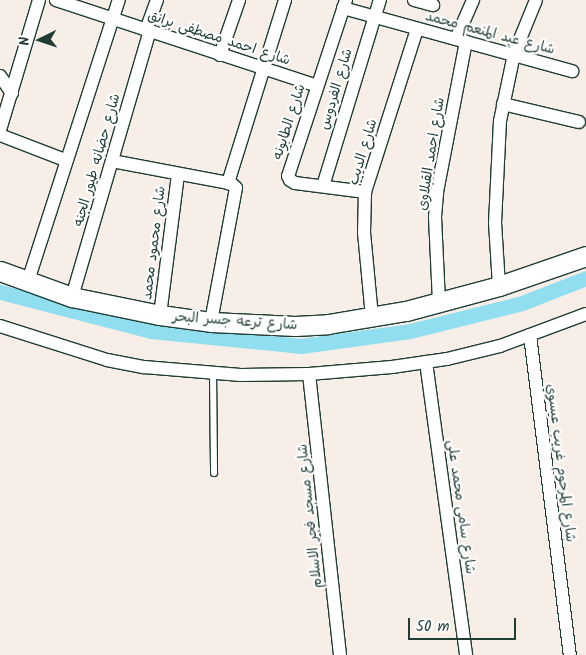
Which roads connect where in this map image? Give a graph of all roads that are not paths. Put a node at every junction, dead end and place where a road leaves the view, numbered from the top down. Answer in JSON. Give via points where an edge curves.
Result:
{"nodes":[{"id":1,"x":39,"y":0,"type":"edge"},
{"id":2,"x":56,"y":0,"type":"edge"},
{"id":3,"x":119,"y":0,"type":"edge"},
{"id":4,"x":157,"y":0,"type":"edge"},
{"id":5,"x":239,"y":0,"type":"edge"},
{"id":6,"x":285,"y":0,"type":"edge"},
{"id":7,"x":380,"y":0,"type":"edge"},
{"id":8,"x":414,"y":0,"type":"edge"},
{"id":9,"x":473,"y":0,"type":"edge"},
{"id":10,"x":536,"y":0,"type":"edge"},
{"id":11,"x":73,"y":3,"type":"edge"},
{"id":12,"x":344,"y":4,"type":"edge"},
{"id":13,"x":433,"y":6,"type":"dead end"},
{"id":14,"x":374,"y":17,"type":"junction"},
{"id":15,"x":112,"y":19,"type":"junction"},
{"id":16,"x":418,"y":29,"type":"junction"},
{"id":17,"x":148,"y":31,"type":"junction"},
{"id":18,"x":461,"y":40,"type":"junction"},
{"id":19,"x":514,"y":54,"type":"junction"},
{"id":20,"x":220,"y":55,"type":"junction"},
{"id":21,"x":263,"y":68,"type":"junction"},
{"id":22,"x":572,"y":71,"type":"dead end"},
{"id":23,"x":0,"y":76,"type":"edge"},
{"id":24,"x":316,"y":86,"type":"junction"},
{"id":25,"x":12,"y":93,"type":"junction"},
{"id":26,"x":503,"y":104,"type":"junction"},
{"id":27,"x":579,"y":122,"type":"dead end"},
{"id":28,"x":0,"y":130,"type":"edge"},
{"id":29,"x":0,"y":136,"type":"edge"},
{"id":30,"x":65,"y":160,"type":"junction"},
{"id":31,"x":112,"y":162,"type":"junction"},
{"id":32,"x":178,"y":174,"type":"junction"},
{"id":33,"x":230,"y":184,"type":"junction"},
{"id":34,"x":323,"y":186,"type":"junction"},
{"id":35,"x":366,"y":192,"type":"junction"},
{"id":36,"x":586,"y":256,"type":"edge"},
{"id":37,"x":0,"y":271,"type":"edge"},
{"id":38,"x":28,"y":281,"type":"junction"},
{"id":39,"x":499,"y":286,"type":"junction"},
{"id":40,"x":72,"y":297,"type":"junction"},
{"id":41,"x":439,"y":302,"type":"junction"},
{"id":42,"x":586,"y":314,"type":"edge"},
{"id":43,"x":160,"y":315,"type":"junction"},
{"id":44,"x":372,"y":317,"type":"junction"},
{"id":45,"x":211,"y":322,"type":"junction"},
{"id":46,"x":0,"y":326,"type":"edge"},
{"id":47,"x":530,"y":335,"type":"junction"},
{"id":48,"x":426,"y":362,"type":"junction"},
{"id":49,"x":213,"y":372,"type":"junction"},
{"id":50,"x":309,"y":374,"type":"junction"},
{"id":51,"x":214,"y":473,"type":"dead end"},
{"id":52,"x":340,"y":655,"type":"edge"},
{"id":53,"x":466,"y":655,"type":"edge"},
{"id":54,"x":570,"y":655,"type":"edge"}],
"edges":[{"from":1,"to":25,"type":"street"},
{"from":2,"to":11,"type":"street","name":"شارع احمد مصطفى برانق"},
{"from":3,"to":15,"type":"street"},
{"from":4,"to":17,"type":"street","name":"شارع حضانه طيور الجنه"},
{"from":5,"to":20,"type":"street"},
{"from":6,"to":21,"type":"street"},
{"from":7,"to":14,"type":"street","name":"شارع الفردوس"},
{"from":8,"to":13,"type":"street"},
{"from":9,"to":18,"type":"street","name":"شارع احمد القبلاوى"},
{"from":10,"to":19,"type":"street"},
{"from":11,"to":15,"type":"street","name":"شارع احمد مصطفى برانق"},
{"from":12,"to":14,"type":"street","name":"شارع عبد المنعم محمد"},
{"from":12,"to":24,"type":"street","name":"شارع الطابونه"},
{"from":14,"to":16,"type":"street","name":"شارع عبد المنعم محمد"},
{"from":14,"to":34,"type":"street","name":"شارع الفردوس"},
{"from":15,"to":17,"type":"street","name":"شارع احمد مصطفى برانق"},
{"from":15,"to":30,"type":"street"},
{"from":16,"to":18,"type":"street","name":"شارع عبد المنعم محمد"},
{"from":16,"to":35,"type":"street","name":"شارع الديب"},
{"from":17,"to":20,"type":"street","name":"شارع احمد مصطفى برانق"},
{"from":17,"to":31,"type":"street","name":"شارع حضانه طيور الجنه"},
{"from":18,"to":19,"type":"street","name":"شارع عبد المنعم محمد"},
{"from":18,"to":41,"type":"street","name":"شارع احمد القبلاوى","via":[[435,217]]},
{"from":19,"to":22,"type":"street","name":"شارع عبد المنعم محمد"},
{"from":19,"to":26,"type":"street"},
{"from":20,"to":21,"type":"street","name":"شارع احمد مصطفى برانق"},
{"from":21,"to":24,"type":"street","name":"شارع احمد مصطفى برانق"},
{"from":21,"to":33,"type":"street"},
{"from":23,"to":25,"type":"street"},
{"from":24,"to":34,"type":"street","name":"شارع الطابونه","via":[[288,176],[295,183]]},
{"from":25,"to":28,"type":"street"},
{"from":26,"to":27,"type":"street"},
{"from":26,"to":39,"type":"street","via":[[496,165]]},
{"from":29,"to":30,"type":"street"},
{"from":30,"to":38,"type":"street"},
{"from":31,"to":32,"type":"street"},
{"from":31,"to":40,"type":"street","name":"شارع حضانه طيور الجنه"},
{"from":32,"to":33,"type":"street"},
{"from":32,"to":43,"type":"street","name":"شارع محمود محمد"},
{"from":33,"to":45,"type":"street","via":[[236,194]]},
{"from":34,"to":35,"type":"street","name":"شارع الطابونه"},
{"from":35,"to":44,"type":"street","name":"شارع الديب","via":[[364,233]]},
{"from":36,"to":39,"type":"street","name":"شارع ترعه جسر البحر"},
{"from":37,"to":38,"type":"street","name":"شارع ترعه جسر البحر"},
{"from":38,"to":40,"type":"street","name":"شارع ترعه جسر البحر"},
{"from":39,"to":41,"type":"street","name":"شارع ترعه جسر البحر"},
{"from":40,"to":43,"type":"street","name":"شارع ترعه جسر البحر"},
{"from":41,"to":44,"type":"street","name":"شارع ترعه جسر البحر"},
{"from":42,"to":47,"type":"street"},
{"from":43,"to":45,"type":"street","name":"شارع ترعه جسر البحر"},
{"from":44,"to":45,"type":"street","name":"شارع ترعه جسر البحر","via":[[295,326]]},
{"from":46,"to":49,"type":"street","via":[[107,360],[144,368]]},
{"from":47,"to":48,"type":"street","via":[[500,346]]},
{"from":47,"to":54,"type":"street","name":"شارع المرحوم غريب عيسوي"},
{"from":48,"to":50,"type":"street"},
{"from":48,"to":53,"type":"street","name":"شارع سامى محمد على"},
{"from":49,"to":50,"type":"street"},
{"from":49,"to":51,"type":"lane"},
{"from":50,"to":52,"type":"street","name":"شارع مسجد فجر الاسلام"}]}
